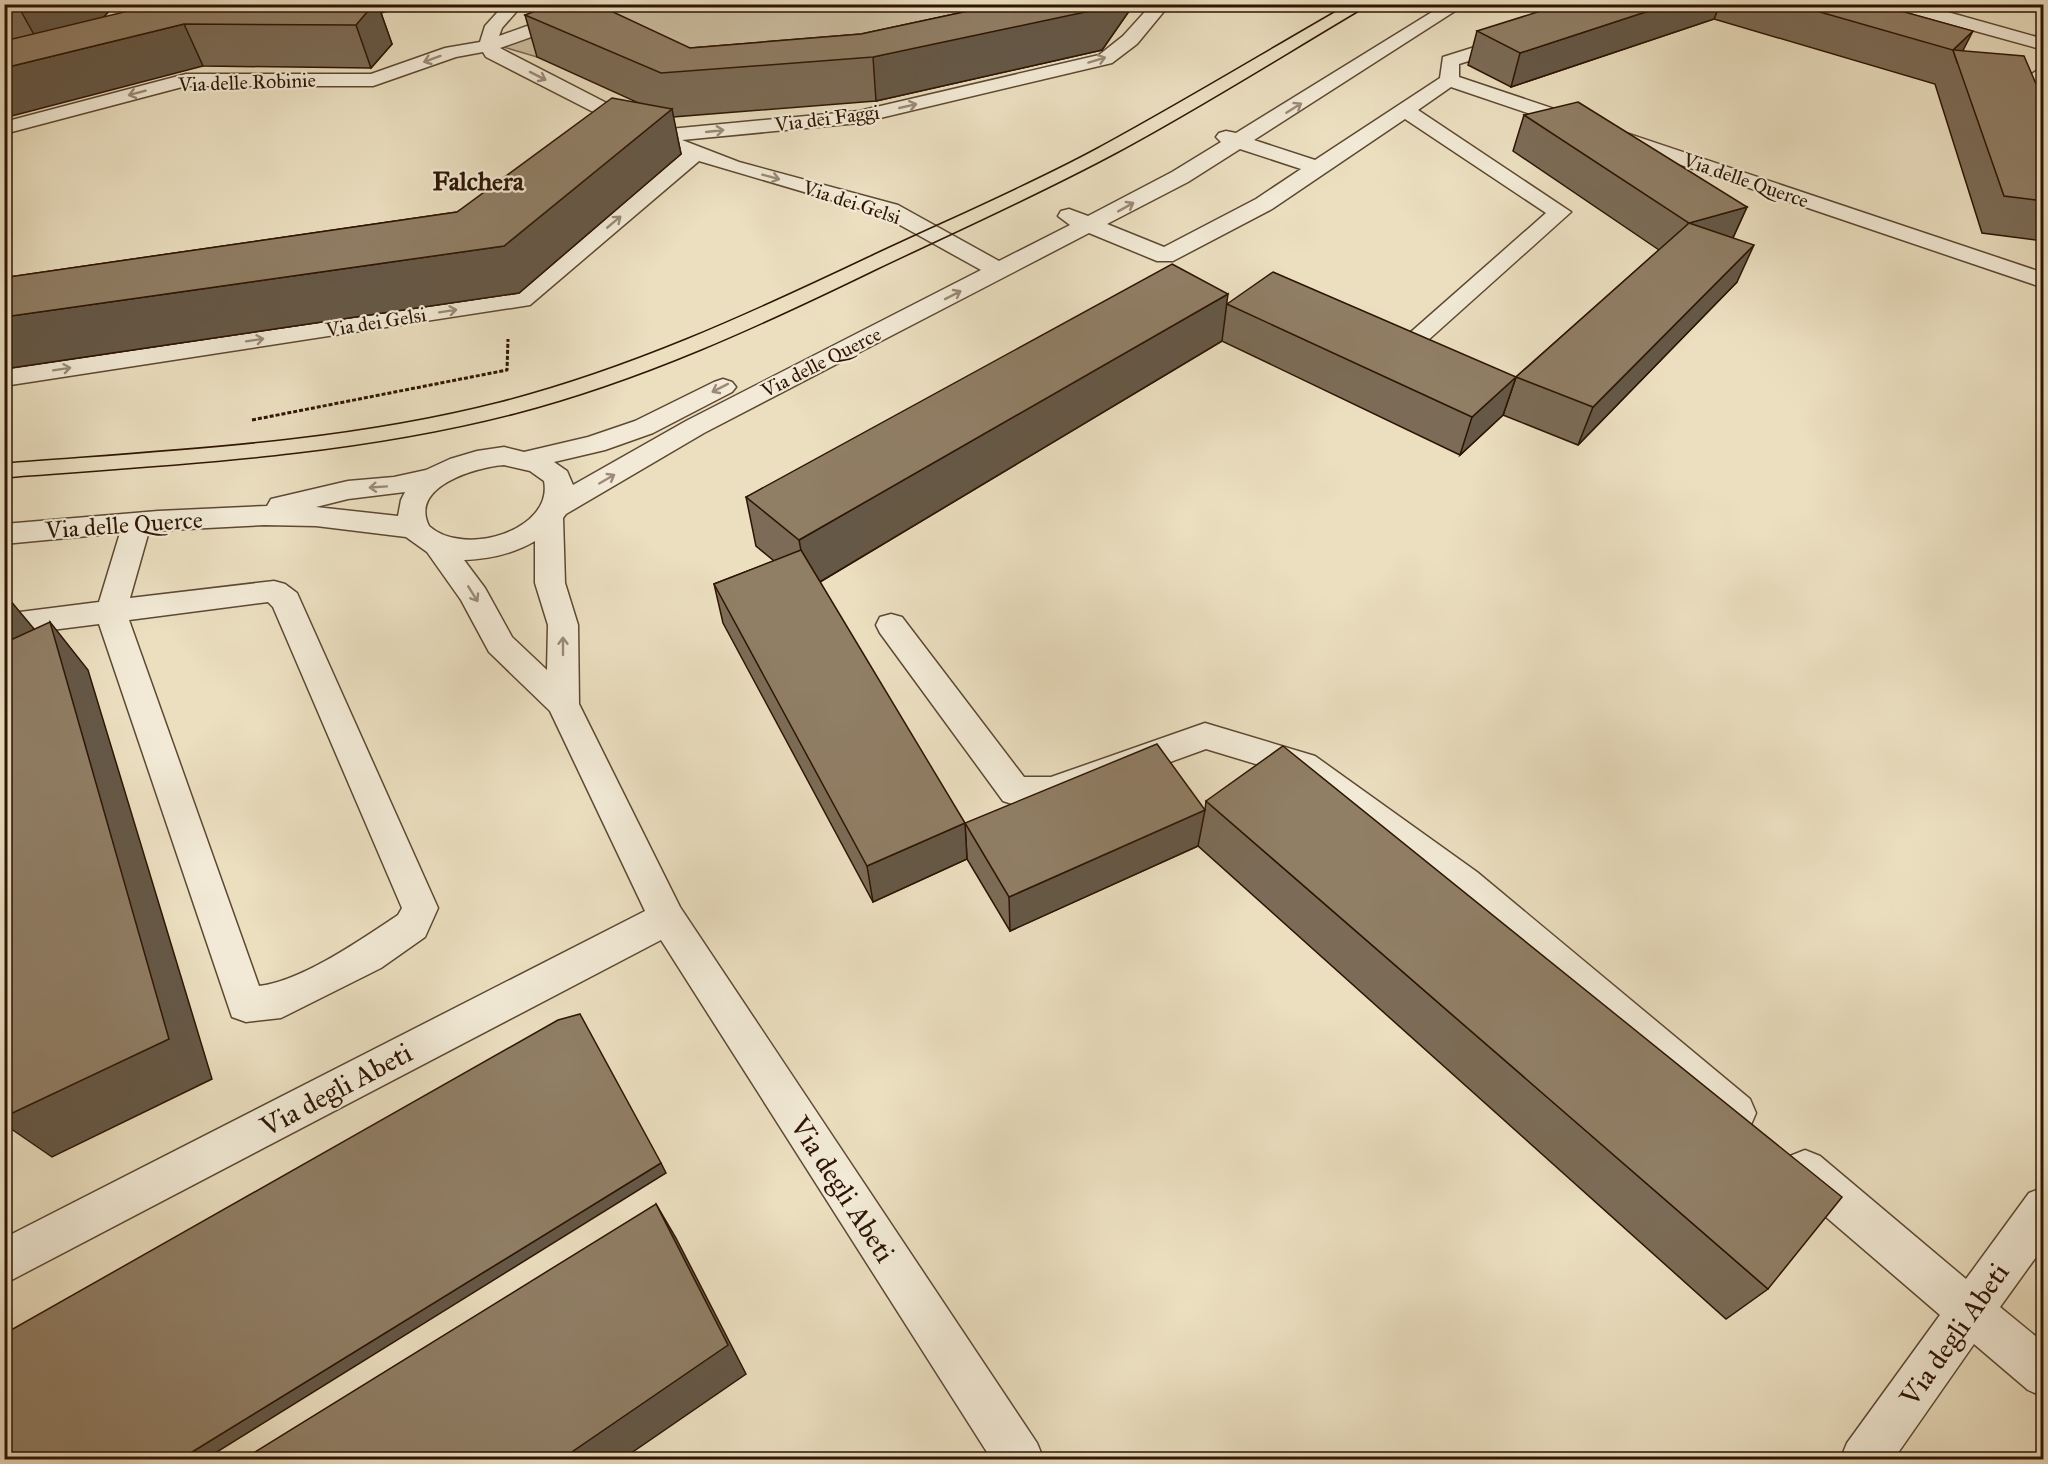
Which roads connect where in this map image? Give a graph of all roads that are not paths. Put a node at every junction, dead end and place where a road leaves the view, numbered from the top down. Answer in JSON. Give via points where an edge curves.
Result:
{"nodes":[{"id":1,"x":515,"y":4,"type":"edge"},
{"id":2,"x":607,"y":4,"type":"edge"},
{"id":3,"x":1162,"y":4,"type":"edge"},
{"id":4,"x":1898,"y":4,"type":"edge"},
{"id":5,"x":1446,"y":5,"type":"edge"},
{"id":6,"x":1527,"y":37,"type":"edge"},
{"id":7,"x":2043,"y":45,"type":"edge"},
{"id":8,"x":489,"y":46,"type":"junction"},
{"id":9,"x":2043,"y":72,"type":"edge"},
{"id":10,"x":2004,"y":76,"type":"edge"},
{"id":11,"x":1449,"y":80,"type":"junction"},
{"id":12,"x":2023,"y":88,"type":"junction"},
{"id":13,"x":2033,"y":107,"type":"edge"},
{"id":14,"x":1405,"y":110,"type":"junction"},
{"id":15,"x":4,"y":128,"type":"edge"},
{"id":16,"x":657,"y":137,"type":"junction"},
{"id":17,"x":1229,"y":138,"type":"junction"},
{"id":18,"x":696,"y":153,"type":"junction"},
{"id":19,"x":1318,"y":168,"type":"junction"},
{"id":20,"x":1069,"y":216,"type":"junction"},
{"id":21,"x":1091,"y":226,"type":"junction"},
{"id":22,"x":989,"y":266,"type":"junction"},
{"id":23,"x":2043,"y":280,"type":"edge"},
{"id":24,"x":1407,"y":346,"type":"edge"},
{"id":25,"x":4,"y":378,"type":"edge"},
{"id":26,"x":529,"y":459,"type":"junction"},
{"id":27,"x":435,"y":477,"type":"junction"},
{"id":28,"x":552,"y":513,"type":"junction"},
{"id":29,"x":243,"y":516,"type":"junction"},
{"id":30,"x":137,"y":524,"type":"junction"},
{"id":31,"x":4,"y":534,"type":"edge"},
{"id":32,"x":427,"y":538,"type":"junction"},
{"id":33,"x":111,"y":613,"type":"junction"},
{"id":34,"x":4,"y":625,"type":"edge"},
{"id":35,"x":891,"y":625,"type":"dead end"},
{"id":36,"x":563,"y":704,"type":"junction"},
{"id":37,"x":667,"y":918,"type":"junction"},
{"id":38,"x":2043,"y":1208,"type":"edge"},
{"id":39,"x":4,"y":1262,"type":"edge"},
{"id":40,"x":1970,"y":1311,"type":"junction"},
{"id":41,"x":2043,"y":1374,"type":"edge"},
{"id":42,"x":1020,"y":1460,"type":"edge"},
{"id":43,"x":1864,"y":1460,"type":"edge"}],
"edges":[{"from":1,"to":8,"type":"street","via":[[491,28]]},
{"from":2,"to":8,"type":"street"},
{"from":16,"to":3,"type":"street","name":"Via dei Faggi","one_way":true,"via":[[858,117],[1105,59],[1130,40]]},
{"from":4,"to":7,"type":"street"},
{"from":5,"to":17,"type":"street","name":"Via delle Querce"},
{"from":6,"to":11,"type":"street","via":[[1450,62]]},
{"from":8,"to":15,"type":"street","name":"Via delle Robinie","one_way":true,"via":[[452,52],[373,80],[186,80]]},
{"from":8,"to":16,"type":"street","one_way":true,"via":[[493,53]]},
{"from":9,"to":12,"type":"street"},
{"from":10,"to":12,"type":"street"},
{"from":11,"to":14,"type":"street"},
{"from":11,"to":23,"type":"street","name":"Via delle Querce"},
{"from":12,"to":13,"type":"street"},
{"from":14,"to":19,"type":"street"},
{"from":14,"to":24,"type":"street","via":[[1560,212]]},
{"from":16,"to":18,"type":"street","name":"Via dei Gelsi"},
{"from":17,"to":19,"type":"street"},
{"from":17,"to":20,"type":"street","name":"Via delle Querce"},
{"from":21,"to":17,"type":"street","name":"Via delle Querce","one_way":true},
{"from":18,"to":22,"type":"street","name":"Via dei Gelsi","one_way":true,"via":[[890,210]]},
{"from":25,"to":18,"type":"street","name":"Via dei Gelsi","one_way":true,"via":[[522,300]]},
{"from":19,"to":21,"type":"street","via":[[1264,204],[1166,256]]},
{"from":20,"to":21,"type":"street"},
{"from":20,"to":22,"type":"street","name":"Via delle Querce"},
{"from":21,"to":22,"type":"street","name":"Via delle Querce"},
{"from":22,"to":26,"type":"street","name":"Via delle Querce","one_way":true,"via":[[644,427],[595,444]]},
{"from":28,"to":22,"type":"street","name":"Via delle Querce","one_way":true,"via":[[694,428]]},
{"from":26,"to":27,"type":"street","via":[[480,458]]},
{"from":26,"to":28,"type":"street","via":[[545,465],[557,476],[561,490]]},
{"from":27,"to":29,"type":"street","name":"Via delle Querce","one_way":true,"via":[[348,490]]},
{"from":27,"to":32,"type":"street","via":[[410,506],[412,523]]},
{"from":28,"to":32,"type":"street","via":[[530,534],[482,550],[457,550]]},
{"from":36,"to":28,"type":"street","name":"Via degli Abeti","one_way":true,"via":[[563,625],[550,583]]},
{"from":29,"to":30,"type":"street","name":"Via delle Querce"},
{"from":29,"to":32,"type":"street","name":"Via delle Querce","via":[[387,523]]},
{"from":30,"to":31,"type":"street","name":"Via delle Querce"},
{"from":30,"to":33,"type":"street"},
{"from":32,"to":36,"type":"street","name":"Via degli Abeti","one_way":true,"via":[[474,595],[500,644]]},
{"from":33,"to":33,"type":"street","via":[[246,1005],[281,1001],[368,956],[412,926],[420,909],[286,601],[274,591]]},
{"from":33,"to":34,"type":"street"},
{"from":35,"to":40,"type":"street","via":[[1016,791],[1052,791],[1205,736],[1303,765],[1464,883]]},
{"from":36,"to":37,"type":"street","name":"Via degli Abeti"},
{"from":37,"to":39,"type":"street","name":"Via degli Abeti"},
{"from":37,"to":42,"type":"street","name":"Via degli Abeti"},
{"from":38,"to":40,"type":"street","name":"Via degli Abeti"},
{"from":40,"to":41,"type":"street"},
{"from":40,"to":43,"type":"street","name":"Via degli Abeti"}]}
